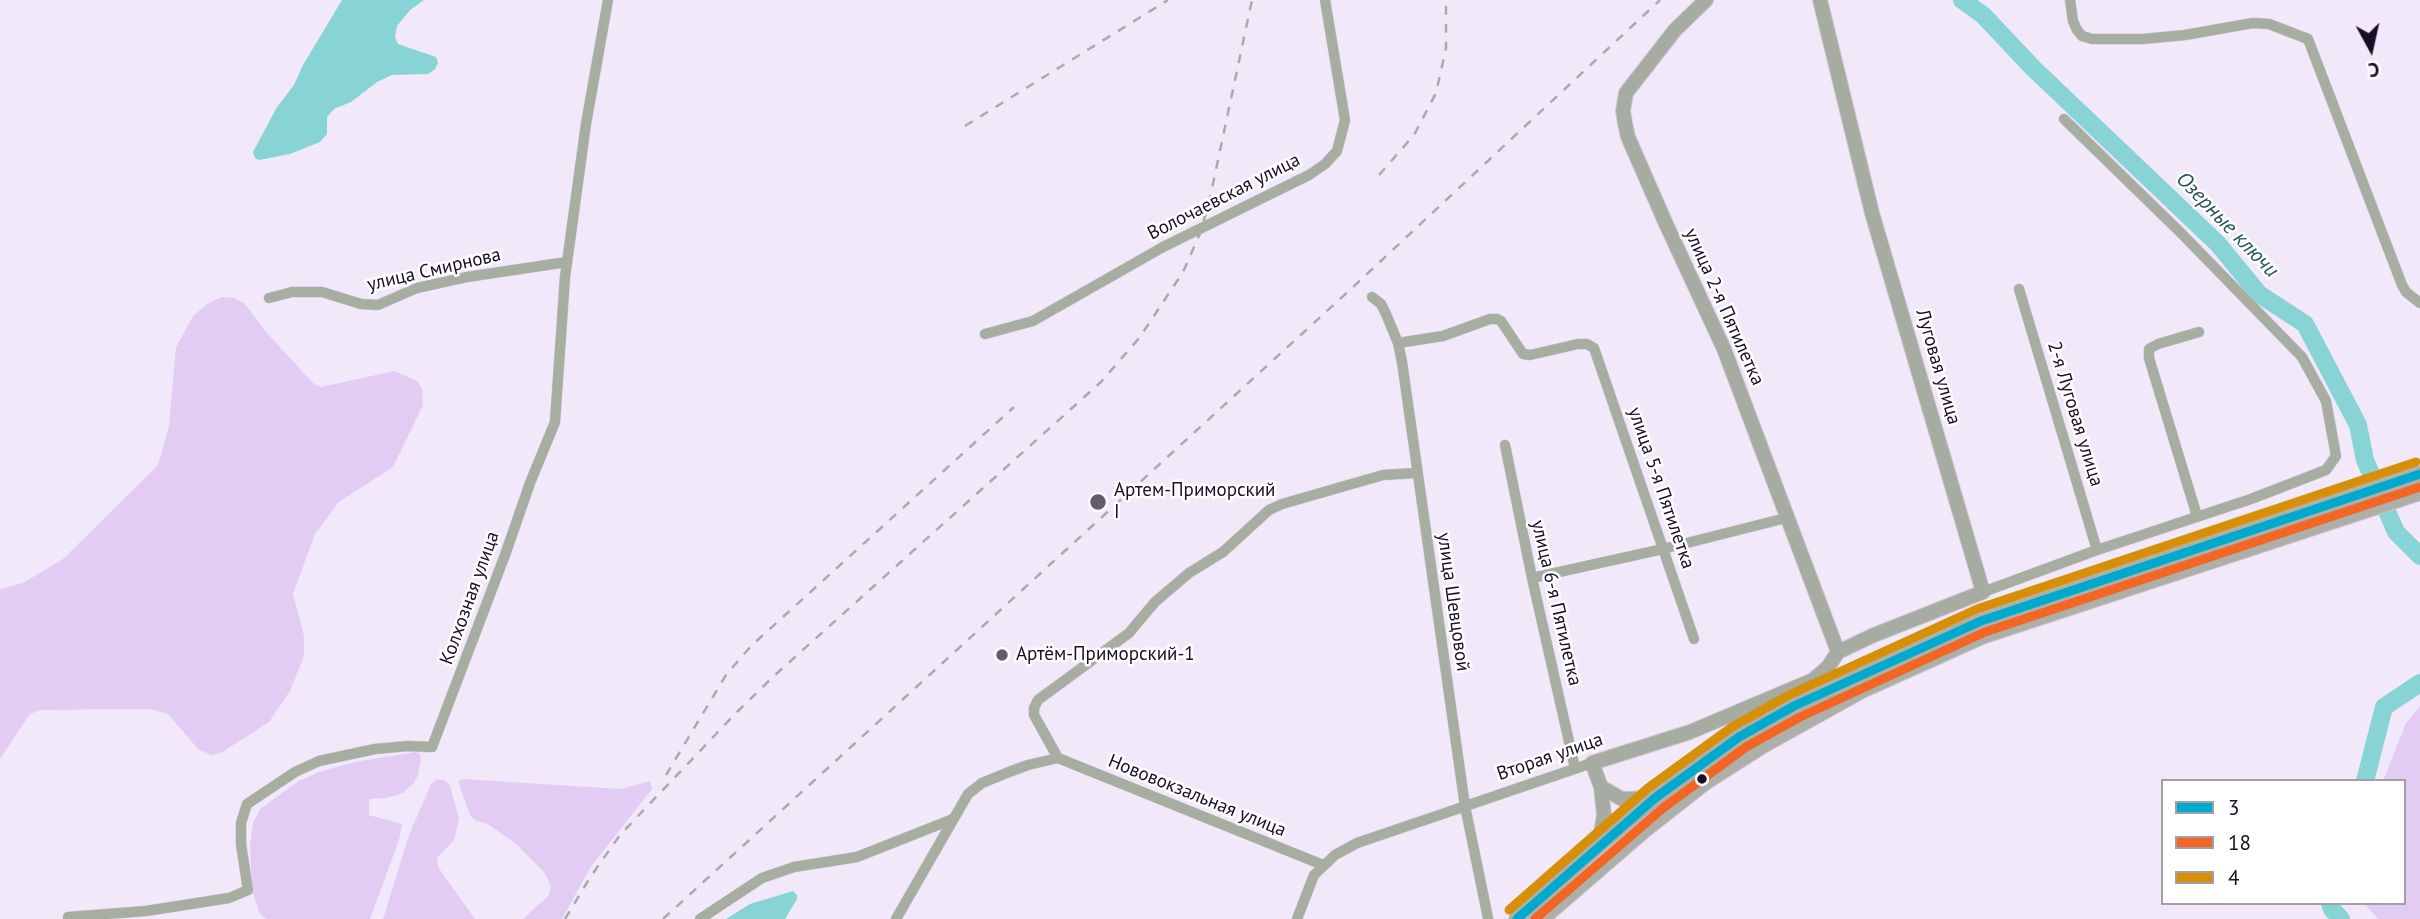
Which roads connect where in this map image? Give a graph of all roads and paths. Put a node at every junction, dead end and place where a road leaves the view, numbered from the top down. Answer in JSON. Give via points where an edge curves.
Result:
{"nodes":[{"id":1,"x":608,"y":0,"type":"edge"},
{"id":2,"x":1325,"y":0,"type":"edge"},
{"id":3,"x":1706,"y":0,"type":"edge"},
{"id":4,"x":1820,"y":0,"type":"edge"},
{"id":5,"x":2070,"y":0,"type":"edge"},
{"id":6,"x":2064,"y":119,"type":"dead end"},
{"id":7,"x":567,"y":262,"type":"junction"},
{"id":8,"x":2019,"y":289,"type":"dead end"},
{"id":9,"x":1372,"y":297,"type":"dead end"},
{"id":10,"x":269,"y":298,"type":"dead end"},
{"id":11,"x":2420,"y":303,"type":"edge"},
{"id":12,"x":2199,"y":332,"type":"dead end"},
{"id":13,"x":985,"y":334,"type":"dead end"},
{"id":14,"x":1398,"y":343,"type":"junction"},
{"id":15,"x":1505,"y":445,"type":"dead end"},
{"id":16,"x":1416,"y":473,"type":"junction"},
{"id":17,"x":2420,"y":474,"type":"edge"},
{"id":18,"x":2420,"y":492,"type":"edge"},
{"id":19,"x":2197,"y":516,"type":"junction"},
{"id":20,"x":1786,"y":518,"type":"junction"},
{"id":21,"x":1663,"y":549,"type":"junction"},
{"id":22,"x":2097,"y":550,"type":"junction"},
{"id":23,"x":1532,"y":578,"type":"junction"},
{"id":24,"x":1983,"y":592,"type":"junction"},
{"id":25,"x":1694,"y":639,"type":"dead end"},
{"id":26,"x":1838,"y":652,"type":"junction"},
{"id":27,"x":1058,"y":758,"type":"junction"},
{"id":28,"x":1592,"y":764,"type":"junction"},
{"id":29,"x":1575,"y":768,"type":"junction"},
{"id":30,"x":1601,"y":787,"type":"junction"},
{"id":31,"x":1655,"y":799,"type":"junction"},
{"id":32,"x":1465,"y":806,"type":"junction"},
{"id":33,"x":953,"y":819,"type":"junction"},
{"id":34,"x":1599,"y":845,"type":"junction"},
{"id":35,"x":1323,"y":866,"type":"junction"},
{"id":36,"x":68,"y":917,"type":"dead end"},
{"id":37,"x":1488,"y":918,"type":"edge"},
{"id":38,"x":700,"y":919,"type":"edge"},
{"id":39,"x":896,"y":919,"type":"edge"},
{"id":40,"x":1297,"y":919,"type":"edge"},
{"id":41,"x":1517,"y":919,"type":"edge"},
{"id":42,"x":1541,"y":919,"type":"edge"}],
"edges":[{"from":1,"to":7,"type":"street","name":"Колхозная улица"},
{"from":2,"to":13,"type":"street","name":"Волочаевская улица","via":[[1345,120],[1336,151],[1325,164],[1032,321]]},
{"from":3,"to":20,"type":"main road","name":"улица 2-я Пятилетка","via":[[1675,30],[1626,93],[1623,111],[1628,137],[1724,349]]},
{"from":4,"to":24,"type":"main road","name":"Луговая улица","via":[[1872,213]]},
{"from":5,"to":11,"type":"street","via":[[2077,30],[2092,39],[2185,35],[2253,23],[2269,24],[2308,39],[2402,285]]},
{"from":6,"to":19,"type":"street","via":[[2302,357],[2326,401],[2336,456],[2326,470]]},
{"from":7,"to":10,"type":"street","name":"улица Смирнова","via":[[417,288],[378,305],[322,292]]},
{"from":7,"to":36,"type":"street","name":"Колхозная улица","via":[[555,422],[432,747],[376,749],[319,761],[247,804],[241,844],[248,890],[229,898],[146,911]]},
{"from":8,"to":22,"type":"street","name":"2-я Луговая улица"},
{"from":9,"to":14,"type":"street","name":"улица Шевцовой","via":[[1381,304]]},
{"from":12,"to":19,"type":"street","via":[[2149,349]]},
{"from":14,"to":16,"type":"street","name":"улица Шевцовой"},
{"from":14,"to":21,"type":"street","name":"улица 5-я Пятилетка","via":[[1443,337],[1497,319],[1523,354],[1578,344],[1594,348]]},
{"from":15,"to":23,"type":"street","name":"улица 6-я Пятилетка"},
{"from":16,"to":27,"type":"street","via":[[1383,475],[1282,504],[1189,573],[1129,633],[1038,700],[1034,715]]},
{"from":16,"to":32,"type":"street","name":"улица Шевцовой"},
{"from":17,"to":31,"type":"highway","via":[[1981,621],[1794,706],[1740,737]]},
{"from":18,"to":42,"type":"highway","via":[[1982,636],[1862,690],[1705,782]]},
{"from":19,"to":22,"type":"street"},
{"from":20,"to":21,"type":"street"},
{"from":20,"to":26,"type":"main road","name":"улица 2-я Пятилетка"},
{"from":21,"to":23,"type":"street"},
{"from":21,"to":25,"type":"street","name":"улица 5-я Пятилетка"},
{"from":22,"to":24,"type":"street"},
{"from":23,"to":29,"type":"street","name":"улица 6-я Пятилетка"},
{"from":24,"to":26,"type":"main road"},
{"from":26,"to":28,"type":"main road","name":"Вторая улица","via":[[1813,680],[1690,732]]},
{"from":27,"to":33,"type":"street","via":[[982,783],[968,794]]},
{"from":27,"to":35,"type":"street","name":"Нововокзальная улица"},
{"from":28,"to":29,"type":"street","name":"Вторая улица"},
{"from":28,"to":30,"type":"main road"},
{"from":29,"to":32,"type":"street","name":"Вторая улица"},
{"from":30,"to":31,"type":"main road","via":[[1622,799]]},
{"from":30,"to":34,"type":"main road","via":[[1604,815]]},
{"from":31,"to":34,"type":"highway"},
{"from":32,"to":35,"type":"street","name":"Вторая улица","via":[[1357,844]]},
{"from":32,"to":37,"type":"street","name":"улица Шевцовой"},
{"from":33,"to":38,"type":"street","via":[[856,858],[794,867],[762,878]]},
{"from":33,"to":39,"type":"street"},
{"from":34,"to":41,"type":"highway"},
{"from":35,"to":40,"type":"street","name":"Вторая улица","via":[[1308,887]]}]}
